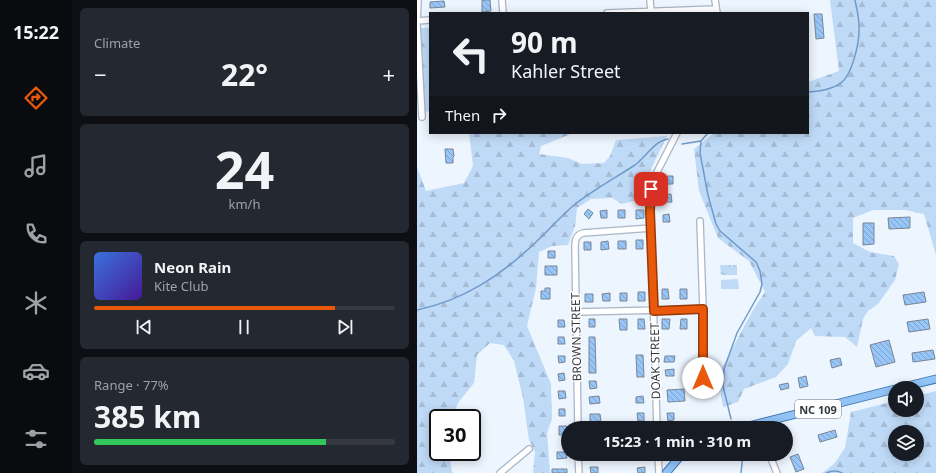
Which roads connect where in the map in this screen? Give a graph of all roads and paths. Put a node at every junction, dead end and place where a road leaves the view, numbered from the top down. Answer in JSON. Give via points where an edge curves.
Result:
{"nodes":[{"id":1,"x":418,"y":0,"type":"edge"},
{"id":2,"x":503,"y":0,"type":"edge"},
{"id":3,"x":650,"y":0,"type":"edge"},
{"id":4,"x":715,"y":0,"type":"edge"},
{"id":5,"x":716,"y":11,"type":"edge"},
{"id":6,"x":503,"y":12,"type":"edge"},
{"id":7,"x":651,"y":12,"type":"joint"},
{"id":8,"x":418,"y":20,"type":"edge"},
{"id":9,"x":429,"y":20,"type":"edge"},
{"id":10,"x":417,"y":111,"type":"edge"},
{"id":11,"x":676,"y":134,"type":"edge"},
{"id":12,"x":700,"y":220,"type":"dead end"},
{"id":13,"x":651,"y":228,"type":"junction"},
{"id":14,"x":703,"y":309,"type":"junction"},
{"id":15,"x":654,"y":311,"type":"junction"},
{"id":16,"x":576,"y":312,"type":"junction"},
{"id":17,"x":703,"y":378,"type":"dead end"},
{"id":18,"x":936,"y":379,"type":"edge"},
{"id":19,"x":924,"y":382,"type":"edge"},
{"id":20,"x":888,"y":391,"type":"edge"},
{"id":21,"x":578,"y":421,"type":"edge"},
{"id":22,"x":657,"y":421,"type":"edge"},
{"id":23,"x":778,"y":421,"type":"edge"},
{"id":24,"x":529,"y":449,"type":"dead end"},
{"id":25,"x":579,"y":461,"type":"edge"},
{"id":26,"x":658,"y":461,"type":"edge"},
{"id":27,"x":677,"y":461,"type":"edge"},
{"id":28,"x":772,"y":461,"type":"edge"},
{"id":29,"x":500,"y":473,"type":"edge"},
{"id":30,"x":579,"y":473,"type":"edge"},
{"id":31,"x":659,"y":473,"type":"edge"},
{"id":32,"x":666,"y":473,"type":"edge"},
{"id":33,"x":777,"y":473,"type":"edge"}],
"edges":[{"from":1,"to":8,"type":"street"},
{"from":2,"to":6,"type":"street"},
{"from":3,"to":7,"type":"street"},
{"from":4,"to":5,"type":"street"},
{"from":5,"to":7,"type":"street"},
{"from":8,"to":9,"type":"street"},
{"from":8,"to":10,"type":"street","via":[[422,117]]},
{"from":11,"to":13,"type":"street","name":"DOAK STREET","via":[[651,189]]},
{"from":12,"to":14,"type":"street"},
{"from":13,"to":15,"type":"street","name":"DOAK STREET"},
{"from":13,"to":16,"type":"street","name":"BROWN STREET","via":[[583,232],[577,236]]},
{"from":14,"to":15,"type":"street"},
{"from":14,"to":17,"type":"street"},
{"from":15,"to":16,"type":"street"},
{"from":15,"to":22,"type":"street","name":"DOAK STREET"},
{"from":16,"to":21,"type":"street","name":"BROWN STREET"},
{"from":18,"to":19,"type":"main road"},
{"from":20,"to":23,"type":"main road","number":"NC 109"},
{"from":24,"to":29,"type":"street"},
{"from":25,"to":30,"type":"street"},
{"from":26,"to":31,"type":"street"},
{"from":27,"to":32,"type":"main road"},
{"from":28,"to":33,"type":"street"}]}
